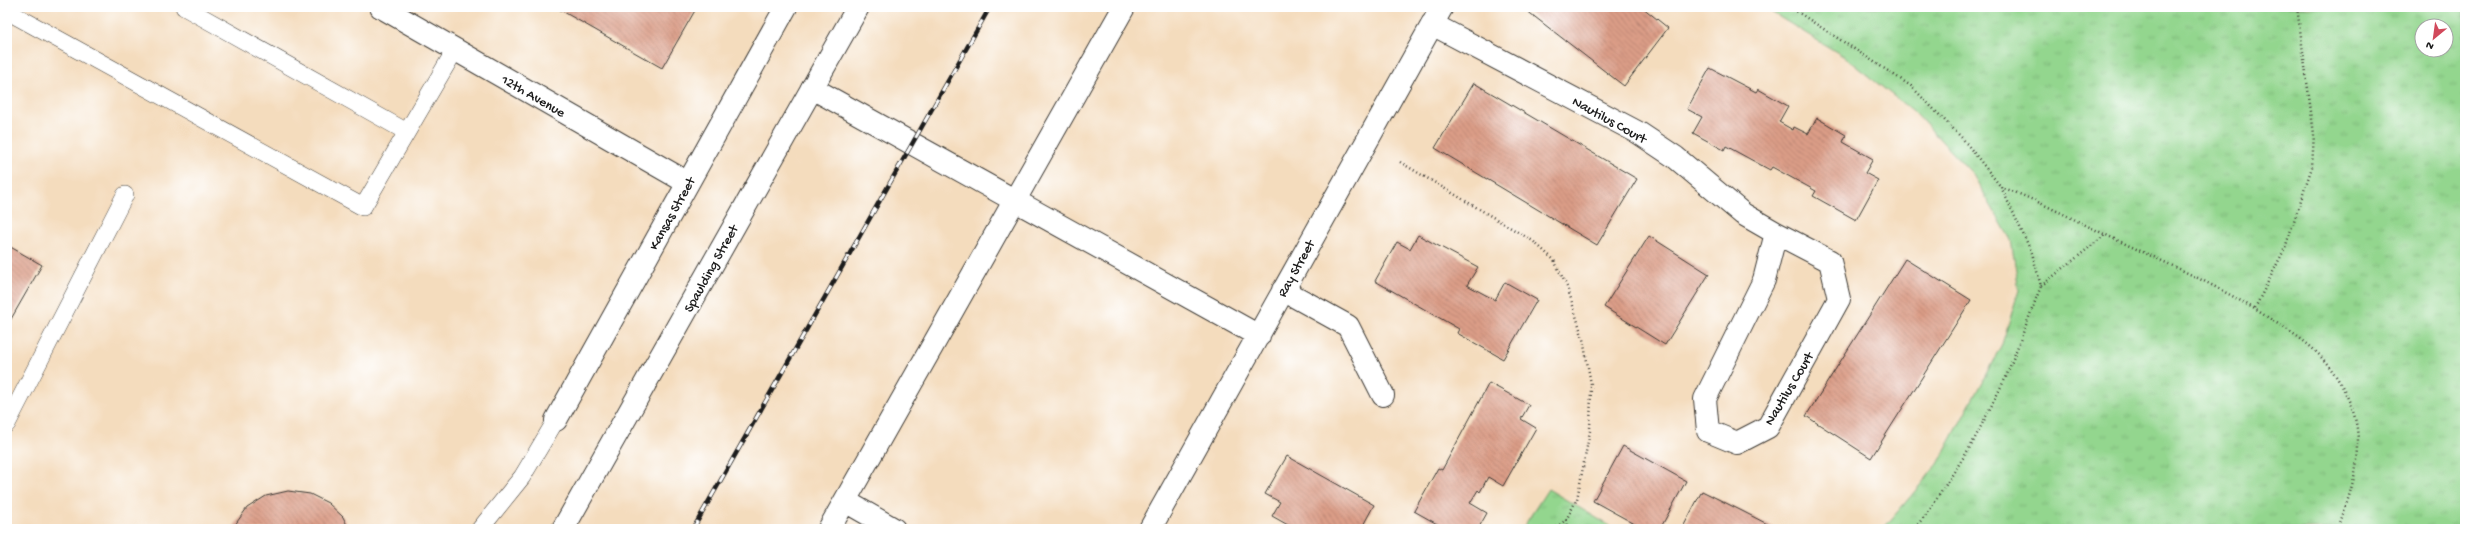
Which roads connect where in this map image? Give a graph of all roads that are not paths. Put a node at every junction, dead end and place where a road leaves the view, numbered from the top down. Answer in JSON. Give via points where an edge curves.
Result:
{"nodes":[{"id":1,"x":184,"y":7,"type":"edge"},
{"id":2,"x":381,"y":7,"type":"edge"},
{"id":3,"x":786,"y":7,"type":"edge"},
{"id":4,"x":858,"y":7,"type":"edge"},
{"id":5,"x":1124,"y":7,"type":"edge"},
{"id":6,"x":7,"y":11,"type":"edge"},
{"id":7,"x":1437,"y":15,"type":"edge"},
{"id":8,"x":455,"y":50,"type":"junction"},
{"id":9,"x":812,"y":88,"type":"junction"},
{"id":10,"x":407,"y":132,"type":"junction"},
{"id":11,"x":688,"y":183,"type":"junction"},
{"id":12,"x":125,"y":195,"type":"dead end"},
{"id":13,"x":1015,"y":200,"type":"junction"},
{"id":14,"x":1776,"y":233,"type":"junction"},
{"id":15,"x":1283,"y":290,"type":"junction"},
{"id":16,"x":1259,"y":336,"type":"junction"},
{"id":17,"x":1383,"y":395,"type":"dead end"},
{"id":18,"x":556,"y":420,"type":"joint"},
{"id":19,"x":7,"y":424,"type":"edge"},
{"id":20,"x":845,"y":501,"type":"junction"},
{"id":21,"x":480,"y":529,"type":"edge"},
{"id":22,"x":563,"y":529,"type":"edge"},
{"id":23,"x":829,"y":529,"type":"edge"},
{"id":24,"x":894,"y":529,"type":"edge"},
{"id":25,"x":1150,"y":529,"type":"edge"}],
"edges":[{"from":1,"to":10,"type":"lane"},
{"from":2,"to":8,"type":"street","name":"12th Avenue"},
{"from":3,"to":11,"type":"street","name":"Kansas Street"},
{"from":4,"to":9,"type":"street","name":"Spaulding Street"},
{"from":5,"to":13,"type":"street"},
{"from":6,"to":10,"type":"lane","via":[[363,208]]},
{"from":7,"to":14,"type":"street","name":"Nautilus Court","via":[[1639,133],[1675,157],[1743,214]]},
{"from":7,"to":15,"type":"street","name":"Ray Street"},
{"from":8,"to":10,"type":"lane"},
{"from":8,"to":11,"type":"street","name":"12th Avenue"},
{"from":9,"to":13,"type":"street"},
{"from":9,"to":22,"type":"street","name":"Spaulding Street"},
{"from":11,"to":18,"type":"street","name":"Kansas Street"},
{"from":12,"to":19,"type":"lane"},
{"from":13,"to":16,"type":"street"},
{"from":13,"to":20,"type":"street"},
{"from":14,"to":14,"type":"street","name":"Nautilus Court","via":[[1830,261],[1839,299],[1768,427],[1737,443],[1708,431],[1705,399],[1764,280]]},
{"from":15,"to":16,"type":"street","name":"Ray Street"},
{"from":15,"to":17,"type":"street","via":[[1348,326]]},
{"from":16,"to":25,"type":"street","name":"Ray Street"},
{"from":18,"to":21,"type":"lane","via":[[522,476]]},
{"from":20,"to":23,"type":"street"},
{"from":20,"to":24,"type":"street"}]}
